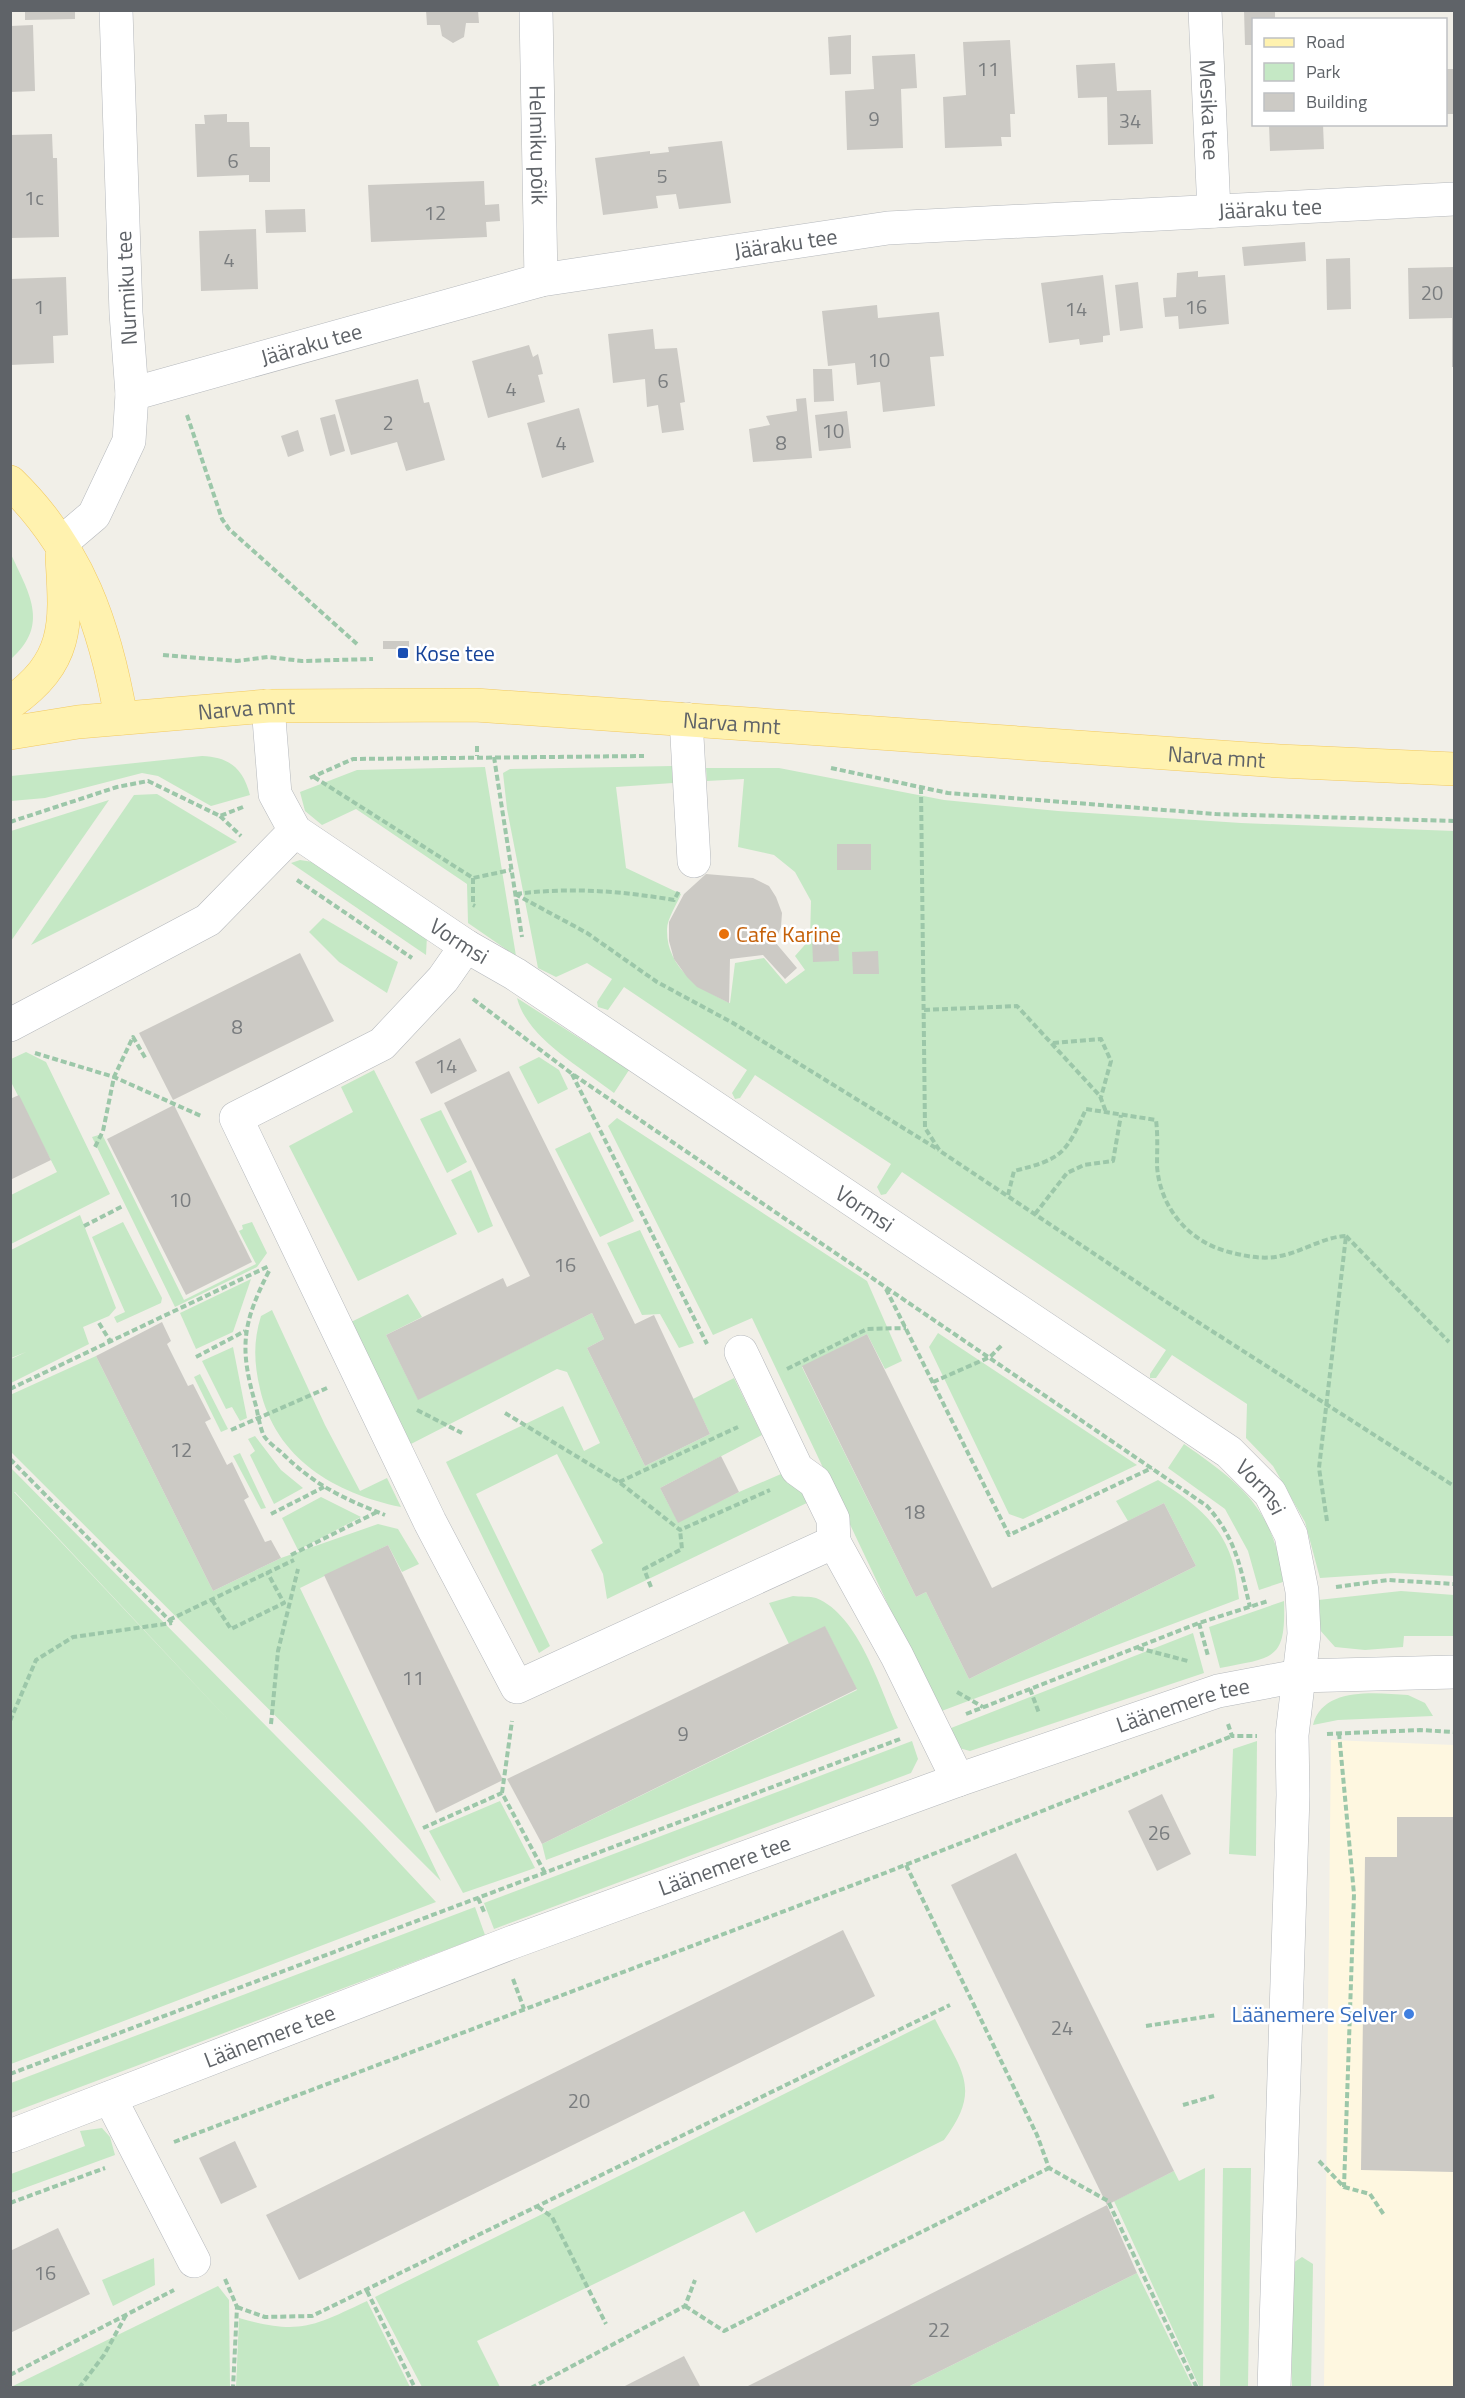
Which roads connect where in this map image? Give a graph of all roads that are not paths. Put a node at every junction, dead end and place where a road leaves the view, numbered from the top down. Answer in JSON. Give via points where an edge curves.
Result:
{"nodes":[{"id":1,"x":116,"y":10,"type":"edge"},
{"id":2,"x":536,"y":10,"type":"edge"},
{"id":3,"x":1205,"y":10,"type":"edge"},
{"id":4,"x":1455,"y":199,"type":"edge"},
{"id":5,"x":1214,"y":211,"type":"junction"},
{"id":6,"x":541,"y":280,"type":"junction"},
{"id":7,"x":132,"y":394,"type":"junction"},
{"id":8,"x":10,"y":482,"type":"edge"},
{"id":9,"x":62,"y":543,"type":"junction"},
{"id":10,"x":10,"y":703,"type":"edge"},
{"id":11,"x":268,"y":706,"type":"junction"},
{"id":12,"x":121,"y":718,"type":"junction"},
{"id":13,"x":686,"y":719,"type":"junction"},
{"id":14,"x":10,"y":733,"type":"edge"},
{"id":15,"x":1455,"y":769,"type":"edge"},
{"id":16,"x":295,"y":831,"type":"junction"},
{"id":17,"x":694,"y":861,"type":"road end"},
{"id":18,"x":466,"y":946,"type":"junction"},
{"id":19,"x":18,"y":1038,"type":"edge"},
{"id":20,"x":741,"y":1352,"type":"road end"},
{"id":21,"x":834,"y":1542,"type":"junction"},
{"id":22,"x":1455,"y":1672,"type":"edge"},
{"id":23,"x":1298,"y":1676,"type":"junction"},
{"id":24,"x":958,"y":1780,"type":"junction"},
{"id":25,"x":111,"y":2098,"type":"junction"},
{"id":26,"x":10,"y":2136,"type":"edge"},
{"id":27,"x":186,"y":2275,"type":"road end"},
{"id":28,"x":1274,"y":2388,"type":"edge"}],
"edges":[{"from":1,"to":7,"type":"street","name":"Nurmiku tee"},
{"from":2,"to":6,"type":"street","name":"Helmiku põik"},
{"from":3,"to":5,"type":"street","name":"Mesika tee"},
{"from":4,"to":5,"type":"street","name":"Jääraku tee"},
{"from":5,"to":6,"type":"street","name":"Jääraku tee","via":[[888,228]]},
{"from":6,"to":7,"type":"street","name":"Jääraku tee"},
{"from":7,"to":9,"type":"street","name":"Nurmiku tee","via":[[129,441],[94,515]]},
{"from":8,"to":9,"type":"main road"},
{"from":9,"to":10,"type":"main road","via":[[65,614],[60,646],[45,673]]},
{"from":9,"to":12,"type":"main road","via":[[101,625]]},
{"from":11,"to":12,"type":"main road","name":"Narva mnt"},
{"from":11,"to":13,"type":"main road","name":"Narva mnt","via":[[475,705]]},
{"from":11,"to":16,"type":"street","name":"Vormsi","via":[[274,794]]},
{"from":12,"to":14,"type":"main road","name":"Narva mnt"},
{"from":13,"to":15,"type":"main road","name":"Narva mnt","via":[[1267,760]]},
{"from":13,"to":17,"type":"street"},
{"from":16,"to":18,"type":"street","name":"Vormsi"},
{"from":16,"to":19,"type":"street","via":[[208,920]]},
{"from":18,"to":21,"type":"street","via":[[443,979],[382,1044],[236,1118],[286,1258],[359,1374],[430,1522],[517,1687]]},
{"from":18,"to":23,"type":"street","name":"Vormsi","via":[[515,974],[1229,1452],[1269,1493],[1291,1535],[1302,1591],[1304,1634]]},
{"from":20,"to":21,"type":"street","via":[[797,1469],[815,1482],[829,1510]]},
{"from":21,"to":24,"type":"street"},
{"from":22,"to":23,"type":"street","name":"Läänemere tee"},
{"from":23,"to":24,"type":"street","name":"Läänemere tee","via":[[1218,1691]]},
{"from":23,"to":28,"type":"street","name":"Vormsi","via":[[1292,1735]]},
{"from":24,"to":25,"type":"street","name":"Läänemere tee","via":[[506,1944]]},
{"from":25,"to":26,"type":"street","name":"Läänemere tee"},
{"from":25,"to":27,"type":"street"}]}
